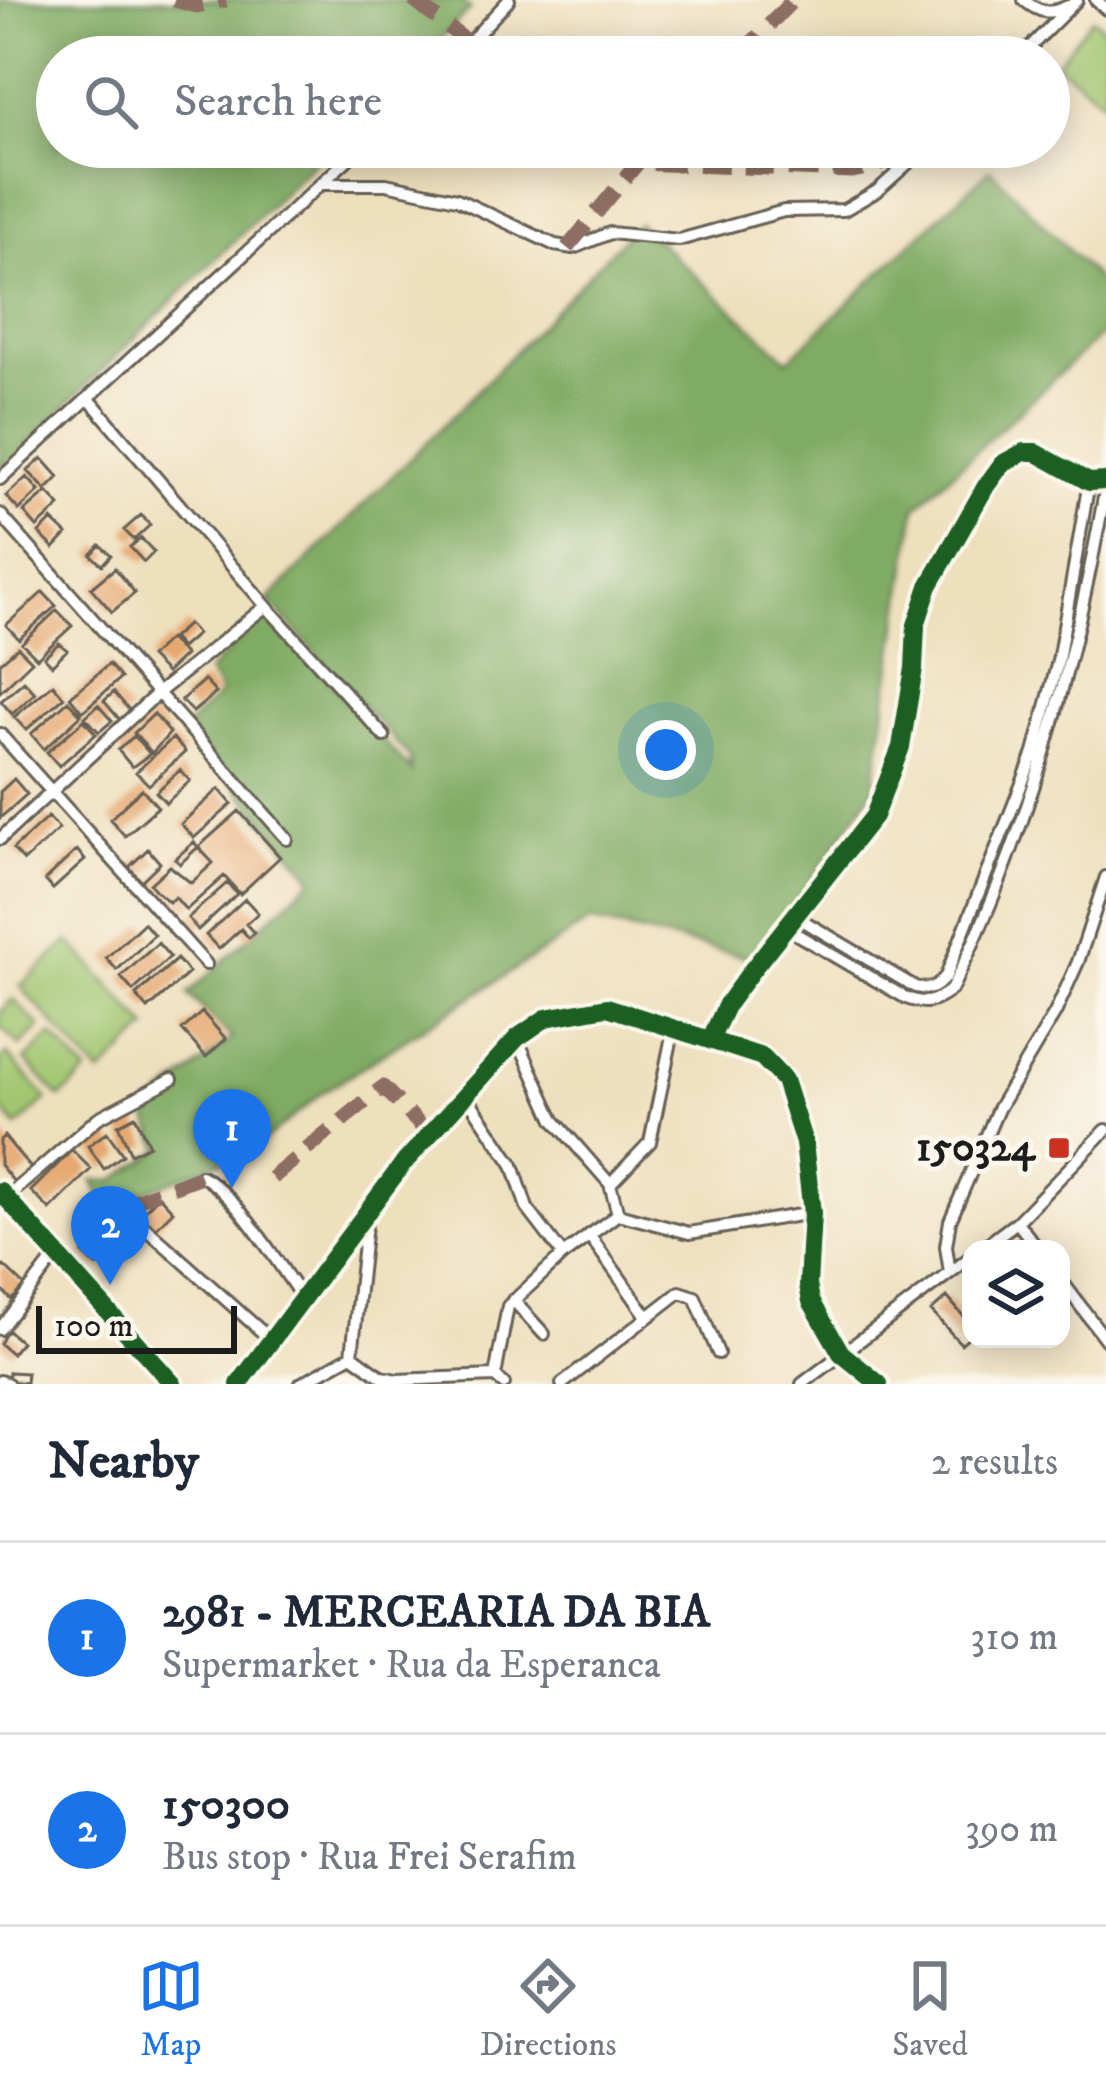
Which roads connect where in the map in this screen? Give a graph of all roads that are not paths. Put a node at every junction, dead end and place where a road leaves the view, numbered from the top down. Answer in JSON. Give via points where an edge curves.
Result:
{"nodes":[{"id":1,"x":509,"y":0,"type":"edge"},
{"id":2,"x":1024,"y":0,"type":"edge"},
{"id":3,"x":1096,"y":0,"type":"edge"},
{"id":4,"x":1074,"y":2,"type":"edge"},
{"id":5,"x":1106,"y":9,"type":"edge"},
{"id":6,"x":476,"y":36,"type":"edge"},
{"id":7,"x":1041,"y":36,"type":"edge"},
{"id":8,"x":338,"y":168,"type":"edge"},
{"id":9,"x":903,"y":168,"type":"edge"},
{"id":10,"x":321,"y":184,"type":"junction"},
{"id":11,"x":89,"y":400,"type":"junction"},
{"id":12,"x":0,"y":479,"type":"edge"},
{"id":13,"x":1089,"y":482,"type":"junction"},
{"id":14,"x":1106,"y":484,"type":"edge"},
{"id":15,"x":0,"y":514,"type":"edge"},
{"id":16,"x":266,"y":606,"type":"junction"},
{"id":17,"x":158,"y":693,"type":"junction"},
{"id":18,"x":0,"y":734,"type":"edge"},
{"id":19,"x":384,"y":736,"type":"dead end"},
{"id":20,"x":52,"y":794,"type":"junction"},
{"id":21,"x":0,"y":838,"type":"edge"},
{"id":22,"x":287,"y":839,"type":"dead end"},
{"id":23,"x":1106,"y":878,"type":"edge"},
{"id":24,"x":795,"y":916,"type":"junction"},
{"id":25,"x":786,"y":928,"type":"junction"},
{"id":26,"x":206,"y":964,"type":"dead end"},
{"id":27,"x":674,"y":1027,"type":"junction"},
{"id":28,"x":517,"y":1038,"type":"junction"},
{"id":29,"x":711,"y":1038,"type":"junction"},
{"id":30,"x":172,"y":1079,"type":"dead end"},
{"id":31,"x":464,"y":1094,"type":"junction"},
{"id":32,"x":1106,"y":1130,"type":"edge"},
{"id":33,"x":201,"y":1176,"type":"dead end"},
{"id":34,"x":610,"y":1184,"type":"junction"},
{"id":35,"x":3,"y":1194,"type":"edge"},
{"id":36,"x":130,"y":1203,"type":"dead end"},
{"id":37,"x":812,"y":1213,"type":"junction"},
{"id":38,"x":367,"y":1214,"type":"junction"},
{"id":39,"x":618,"y":1214,"type":"junction"},
{"id":40,"x":1017,"y":1222,"type":"junction"},
{"id":41,"x":589,"y":1235,"type":"junction"},
{"id":42,"x":993,"y":1240,"type":"edge"},
{"id":43,"x":1031,"y":1240,"type":"edge"},
{"id":44,"x":57,"y":1254,"type":"junction"},
{"id":45,"x":563,"y":1255,"type":"junction"},
{"id":46,"x":962,"y":1264,"type":"edge"},
{"id":47,"x":950,"y":1273,"type":"junction"},
{"id":48,"x":1070,"y":1292,"type":"edge"},
{"id":49,"x":301,"y":1296,"type":"junction"},
{"id":50,"x":513,"y":1300,"type":"junction"},
{"id":51,"x":647,"y":1316,"type":"junction"},
{"id":52,"x":0,"y":1329,"type":"edge"},
{"id":53,"x":544,"y":1334,"type":"dead end"},
{"id":54,"x":270,"y":1339,"type":"junction"},
{"id":55,"x":1106,"y":1340,"type":"edge"},
{"id":56,"x":718,"y":1353,"type":"dead end"},
{"id":57,"x":841,"y":1353,"type":"junction"},
{"id":58,"x":352,"y":1355,"type":"junction"},
{"id":59,"x":499,"y":1380,"type":"edge"},
{"id":60,"x":173,"y":1384,"type":"edge"},
{"id":61,"x":238,"y":1384,"type":"edge"},
{"id":62,"x":300,"y":1384,"type":"edge"},
{"id":63,"x":562,"y":1384,"type":"edge"},
{"id":64,"x":802,"y":1384,"type":"edge"},
{"id":65,"x":879,"y":1384,"type":"edge"}],
"edges":[{"from":1,"to":6,"type":"street"},
{"from":2,"to":4,"type":"street","via":[[1048,13]]},
{"from":3,"to":5,"type":"street"},
{"from":4,"to":7,"type":"street"},
{"from":8,"to":10,"type":"street"},
{"from":9,"to":10,"type":"street","via":[[844,210],[784,211],[679,240],[610,233],[573,248],[458,199],[386,184]]},
{"from":10,"to":11,"type":"street"},
{"from":11,"to":12,"type":"street"},
{"from":11,"to":16,"type":"street"},
{"from":13,"to":14,"type":"street"},
{"from":13,"to":24,"type":"street","via":[[1024,452],[986,486],[929,586],[887,788]]},
{"from":13,"to":24,"type":"street","via":[[1034,753],[946,976],[928,990],[915,987]]},
{"from":14,"to":25,"type":"street","via":[[1046,756],[951,990],[924,1004],[906,998]]},
{"from":15,"to":17,"type":"street"},
{"from":16,"to":17,"type":"street"},
{"from":16,"to":19,"type":"street"},
{"from":17,"to":20,"type":"street"},
{"from":17,"to":22,"type":"street"},
{"from":18,"to":20,"type":"street"},
{"from":20,"to":21,"type":"street"},
{"from":20,"to":26,"type":"street"},
{"from":23,"to":47,"type":"street","via":[[1055,1013],[998,1109],[950,1221]]},
{"from":24,"to":25,"type":"street"},
{"from":25,"to":29,"type":"street"},
{"from":27,"to":28,"type":"street","via":[[608,1007],[546,1018]]},
{"from":27,"to":29,"type":"street"},
{"from":27,"to":34,"type":"street","via":[[650,1142]]},
{"from":28,"to":31,"type":"street"},
{"from":28,"to":34,"type":"street","via":[[554,1120]]},
{"from":29,"to":37,"type":"street","via":[[762,1057],[784,1080]]},
{"from":30,"to":35,"type":"street","via":[[98,1118]]},
{"from":31,"to":38,"type":"street"},
{"from":31,"to":45,"type":"street","via":[[513,1165],[527,1208]]},
{"from":32,"to":40,"type":"street"},
{"from":33,"to":49,"type":"street","via":[[248,1223]]},
{"from":34,"to":39,"type":"street"},
{"from":35,"to":44,"type":"main road"},
{"from":36,"to":54,"type":"street","via":[[130,1214]]},
{"from":37,"to":39,"type":"street","via":[[689,1233]]},
{"from":37,"to":57,"type":"street","via":[[811,1301]]},
{"from":38,"to":49,"type":"street"},
{"from":38,"to":58,"type":"street"},
{"from":39,"to":41,"type":"street"},
{"from":40,"to":42,"type":"street"},
{"from":40,"to":43,"type":"street"},
{"from":41,"to":45,"type":"street"},
{"from":41,"to":51,"type":"street"},
{"from":44,"to":52,"type":"street"},
{"from":44,"to":60,"type":"main road"},
{"from":45,"to":50,"type":"street"},
{"from":46,"to":47,"type":"street"},
{"from":47,"to":57,"type":"street"},
{"from":48,"to":55,"type":"street"},
{"from":49,"to":54,"type":"street"},
{"from":50,"to":53,"type":"street"},
{"from":50,"to":59,"type":"street"},
{"from":51,"to":56,"type":"street","via":[[688,1292]]},
{"from":51,"to":63,"type":"street"},
{"from":54,"to":61,"type":"street"},
{"from":57,"to":64,"type":"street"},
{"from":57,"to":65,"type":"street"},
{"from":58,"to":59,"type":"street","via":[[397,1380]]},
{"from":58,"to":62,"type":"street"}]}
